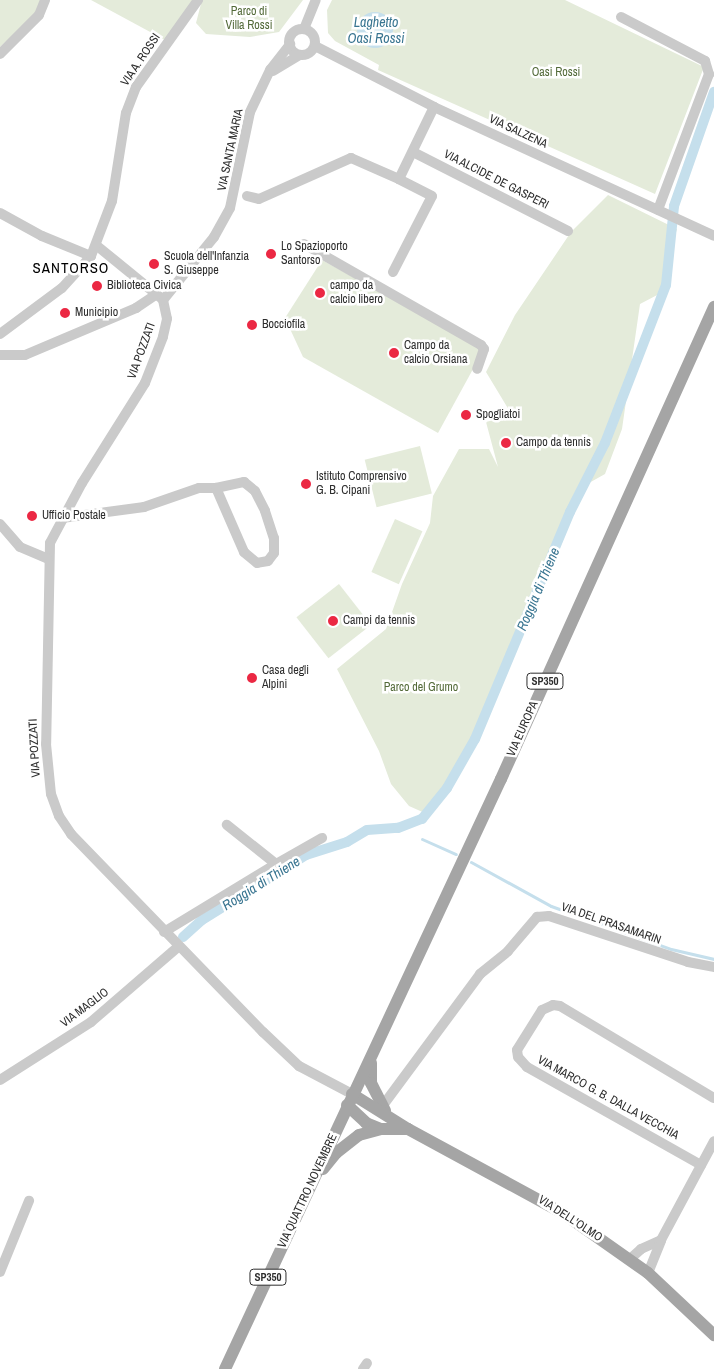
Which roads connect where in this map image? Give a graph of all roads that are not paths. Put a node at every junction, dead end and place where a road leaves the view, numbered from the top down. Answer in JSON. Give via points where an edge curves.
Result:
{"nodes":[{"id":1,"x":45,"y":0,"type":"edge"},
{"id":2,"x":198,"y":0,"type":"edge"},
{"id":3,"x":316,"y":0,"type":"edge"},
{"id":4,"x":622,"y":16,"type":"dead end"},
{"id":5,"x":304,"y":29,"type":"junction"},
{"id":6,"x":290,"y":44,"type":"junction"},
{"id":7,"x":315,"y":46,"type":"junction"},
{"id":8,"x":0,"y":54,"type":"edge"},
{"id":9,"x":300,"y":54,"type":"junction"},
{"id":10,"x":268,"y":74,"type":"junction"},
{"id":11,"x":434,"y":107,"type":"junction"},
{"id":12,"x":413,"y":152,"type":"junction"},
{"id":13,"x":399,"y":179,"type":"junction"},
{"id":14,"x":248,"y":196,"type":"dead end"},
{"id":15,"x":662,"y":212,"type":"junction"},
{"id":16,"x":0,"y":213,"type":"edge"},
{"id":17,"x":568,"y":231,"type":"dead end"},
{"id":18,"x":714,"y":236,"type":"edge"},
{"id":19,"x":304,"y":244,"type":"dead end"},
{"id":20,"x":96,"y":245,"type":"junction"},
{"id":21,"x":90,"y":256,"type":"junction"},
{"id":22,"x":393,"y":272,"type":"dead end"},
{"id":23,"x":160,"y":297,"type":"junction"},
{"id":24,"x":714,"y":307,"type":"edge"},
{"id":25,"x":0,"y":334,"type":"edge"},
{"id":26,"x":0,"y":355,"type":"edge"},
{"id":27,"x":477,"y":368,"type":"dead end"},
{"id":28,"x":216,"y":488,"type":"junction"},
{"id":29,"x":62,"y":518,"type":"junction"},
{"id":30,"x":0,"y":524,"type":"edge"},
{"id":31,"x":48,"y":559,"type":"junction"},
{"id":32,"x":227,"y":825,"type":"dead end"},
{"id":33,"x":322,"y":838,"type":"dead end"},
{"id":34,"x":276,"y":864,"type":"junction"},
{"id":35,"x":164,"y":932,"type":"junction"},
{"id":36,"x":178,"y":947,"type":"junction"},
{"id":37,"x":714,"y":967,"type":"edge"},
{"id":38,"x":372,"y":1053,"type":"junction"},
{"id":39,"x":0,"y":1080,"type":"edge"},
{"id":40,"x":714,"y":1098,"type":"edge"},
{"id":41,"x":350,"y":1099,"type":"junction"},
{"id":42,"x":381,"y":1108,"type":"junction"},
{"id":43,"x":391,"y":1118,"type":"junction"},
{"id":44,"x":408,"y":1128,"type":"junction"},
{"id":45,"x":381,"y":1129,"type":"junction"},
{"id":46,"x":714,"y":1141,"type":"edge"},
{"id":47,"x":700,"y":1165,"type":"junction"},
{"id":48,"x":310,"y":1185,"type":"junction"},
{"id":49,"x":29,"y":1201,"type":"dead end"},
{"id":50,"x":661,"y":1240,"type":"junction"},
{"id":51,"x":630,"y":1259,"type":"junction"},
{"id":52,"x":0,"y":1272,"type":"edge"},
{"id":53,"x":648,"y":1273,"type":"junction"},
{"id":54,"x":714,"y":1335,"type":"edge"},
{"id":55,"x":225,"y":1369,"type":"edge"}],
"edges":[{"from":1,"to":8,"type":"street","via":[[39,15]]},
{"from":2,"to":20,"type":"street","name":"VIA A. ROSSI","via":[[136,87],[126,113],[112,201]]},
{"from":3,"to":5,"type":"street"},
{"from":4,"to":15,"type":"street","via":[[705,61],[709,74]]},
{"from":5,"to":6,"type":"street","via":[[293,32]]},
{"from":5,"to":7,"type":"street","via":[[313,34]]},
{"from":6,"to":9,"type":"street"},
{"from":6,"to":10,"type":"street","name":"VIA SANTA MARIA"},
{"from":7,"to":9,"type":"street","via":[[310,53]]},
{"from":7,"to":11,"type":"street","name":"VIA SALZENA"},
{"from":9,"to":10,"type":"street"},
{"from":10,"to":23,"type":"street","name":"VIA SANTA MARIA","via":[[250,112],[230,208],[214,237]]},
{"from":11,"to":12,"type":"street"},
{"from":11,"to":15,"type":"street","name":"VIA SALZENA"},
{"from":12,"to":13,"type":"street"},
{"from":12,"to":17,"type":"street","name":"VIA ALCIDE DE GASPERI"},
{"from":13,"to":14,"type":"street","via":[[351,158],[260,199]]},
{"from":13,"to":22,"type":"street","via":[[432,196]]},
{"from":15,"to":18,"type":"street","name":"VIA SALZENA"},
{"from":16,"to":21,"type":"street","via":[[42,236]]},
{"from":19,"to":27,"type":"street","via":[[481,345],[483,357]]},
{"from":20,"to":21,"type":"street","name":"VIA A. ROSSI"},
{"from":20,"to":23,"type":"street"},
{"from":21,"to":25,"type":"street","name":"VIA A. ROSSI","via":[[62,288]]},
{"from":23,"to":26,"type":"street","name":"VIA SANTA MARIA","via":[[25,355]]},
{"from":23,"to":29,"type":"street","name":"VIA POZZATI","via":[[167,319],[145,383]]},
{"from":24,"to":38,"type":"main road","name":"VIA EUROPA","number":"SP350","via":[[501,779]]},
{"from":28,"to":28,"type":"street","via":[[244,552],[257,563],[268,561],[274,552],[274,538],[255,491],[244,482],[237,481]]},
{"from":28,"to":29,"type":"street","via":[[199,488],[144,507]]},
{"from":29,"to":31,"type":"street","name":"VIA POZZATI","via":[[50,543]]},
{"from":30,"to":31,"type":"street","via":[[20,546]]},
{"from":31,"to":35,"type":"street","name":"VIA POZZATI","via":[[46,744],[51,794],[59,816],[72,834]]},
{"from":32,"to":34,"type":"street"},
{"from":33,"to":34,"type":"street"},
{"from":34,"to":35,"type":"street"},
{"from":35,"to":36,"type":"street","name":"VIA POZZATI"},
{"from":36,"to":39,"type":"street","name":"VIA MAGLIO","via":[[91,1022]]},
{"from":36,"to":41,"type":"street","name":"VIA POZZATI","via":[[299,1066]]},
{"from":37,"to":42,"type":"street","name":"VIA DEL PRASAMARIN","via":[[688,962],[548,916],[537,917],[508,951],[480,974]]},
{"from":38,"to":41,"type":"main road","name":"VIA EUROPA","number":"SP350"},
{"from":38,"to":42,"type":"main road","name":"VIA DELL'OLMO","via":[[370,1076]]},
{"from":40,"to":47,"type":"street","name":"VIA MARCO G. B. DALLA VECCHIA","via":[[553,1004],[542,1010],[517,1050],[518,1057],[527,1067]]},
{"from":41,"to":43,"type":"main road","name":"VIA DELL'OLMO"},
{"from":41,"to":45,"type":"main road","via":[[366,1123]]},
{"from":41,"to":48,"type":"main road","name":"VIA QUATTRO NOVEMBRE","number":"SP350"},
{"from":42,"to":43,"type":"main road","name":"VIA DELL'OLMO"},
{"from":43,"to":44,"type":"main road","name":"VIA DELL'OLMO"},
{"from":44,"to":45,"type":"main road"},
{"from":44,"to":51,"type":"main road","name":"VIA DELL'OLMO","via":[[563,1213]]},
{"from":45,"to":48,"type":"main road","via":[[359,1135],[346,1144]]},
{"from":46,"to":47,"type":"street"},
{"from":47,"to":50,"type":"street"},
{"from":48,"to":55,"type":"main road","name":"VIA QUATTRO NOVEMBRE","number":"SP350"},
{"from":49,"to":52,"type":"street"},
{"from":50,"to":51,"type":"street","via":[[641,1248]]},
{"from":50,"to":53,"type":"street"},
{"from":51,"to":53,"type":"main road","name":"VIA DELL'OLMO"},
{"from":53,"to":54,"type":"main road","name":"VIA DELL'OLMO"}]}
